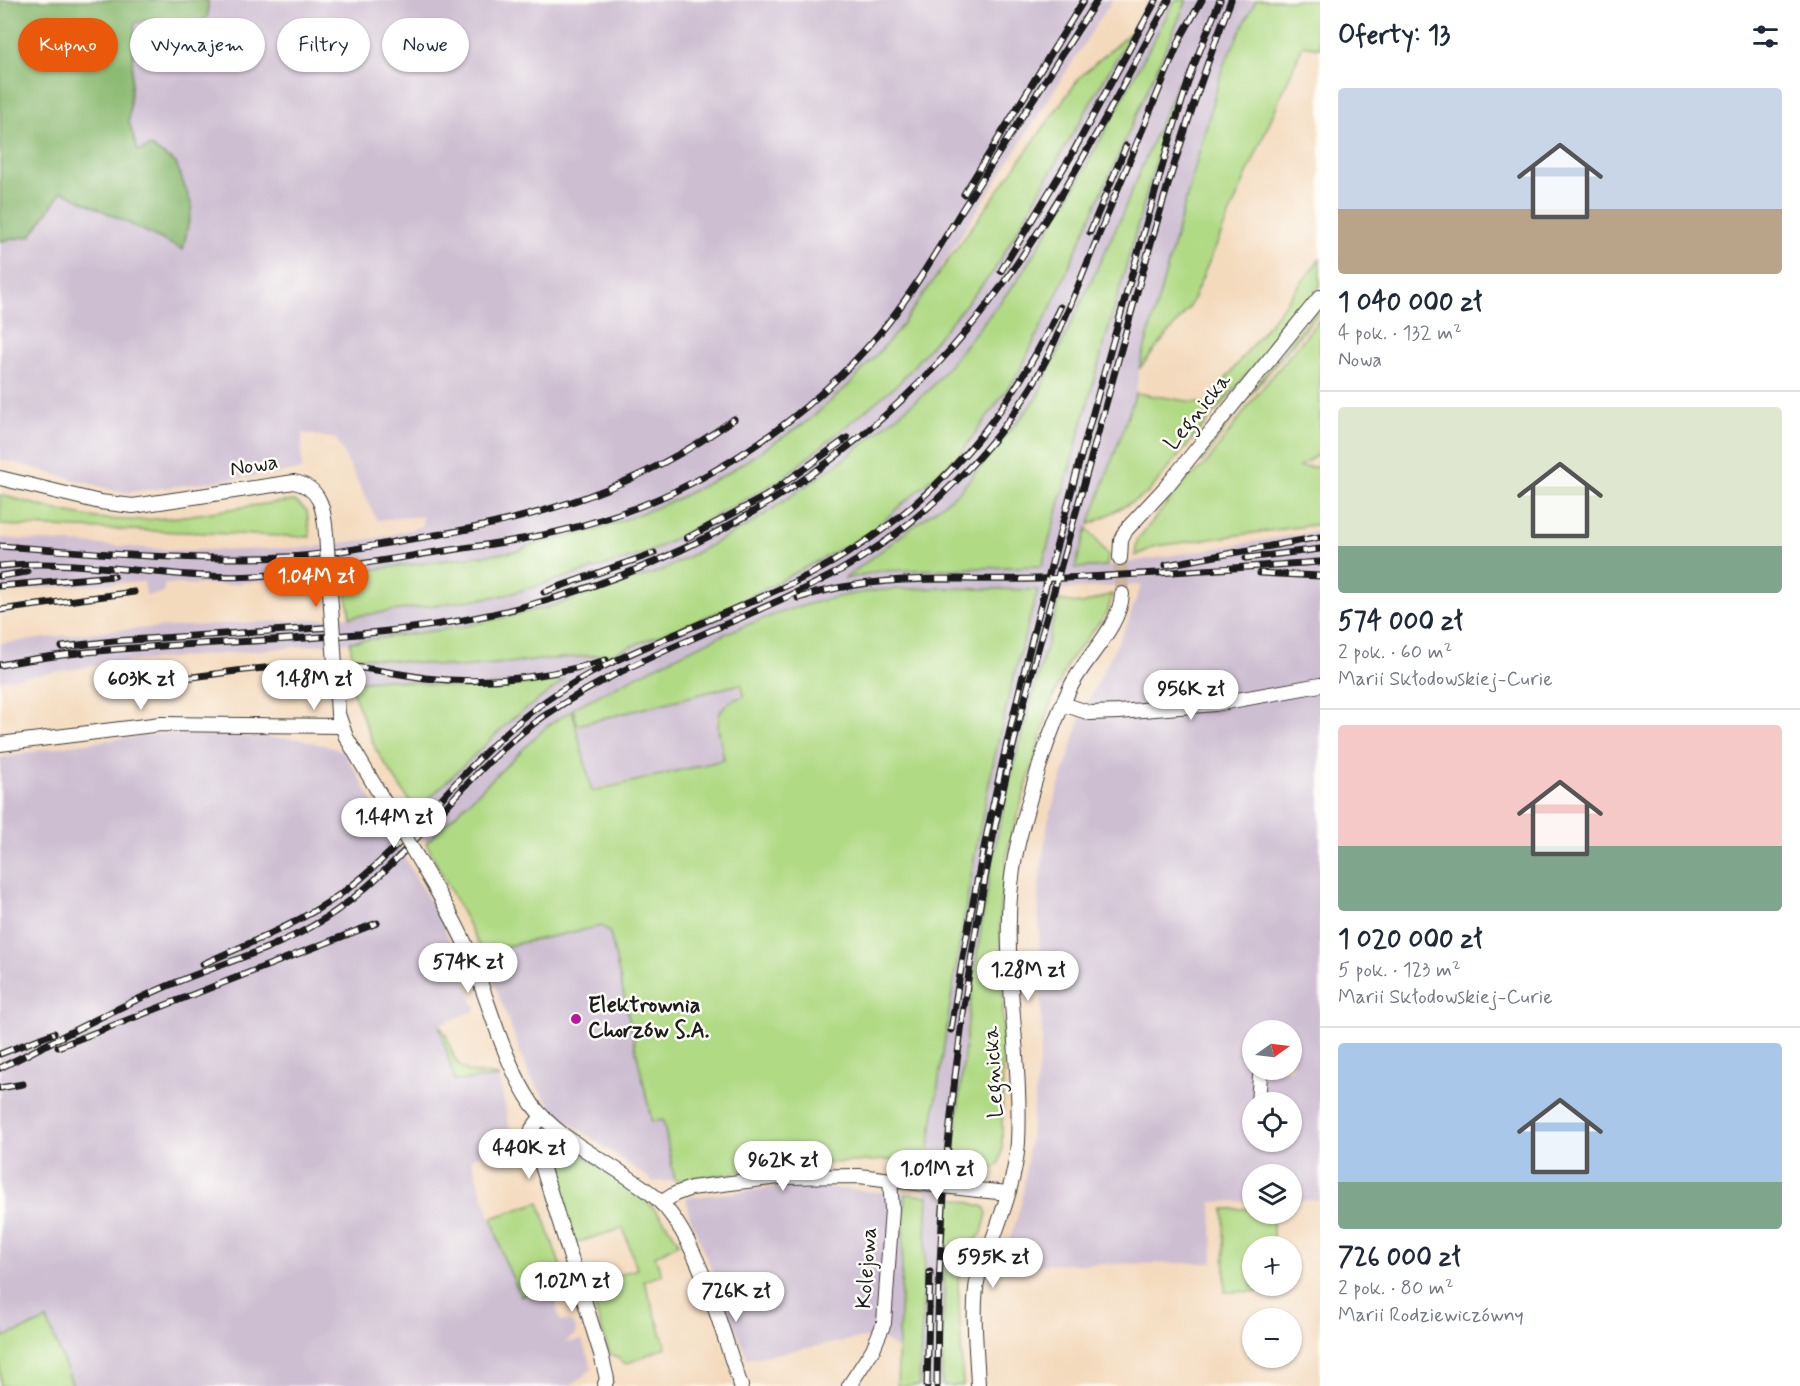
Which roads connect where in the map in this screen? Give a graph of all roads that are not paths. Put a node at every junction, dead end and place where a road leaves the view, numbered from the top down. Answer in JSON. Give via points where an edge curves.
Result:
{"nodes":[{"id":1,"x":1320,"y":297,"type":"edge"},
{"id":2,"x":0,"y":478,"type":"edge"},
{"id":3,"x":1120,"y":558,"type":"tunnel mouth"},
{"id":4,"x":1122,"y":594,"type":"tunnel mouth"},
{"id":5,"x":1320,"y":685,"type":"edge"},
{"id":6,"x":1063,"y":704,"type":"junction"},
{"id":7,"x":341,"y":726,"type":"junction"},
{"id":8,"x":0,"y":744,"type":"edge"},
{"id":9,"x":542,"y":1116,"type":"junction"},
{"id":10,"x":895,"y":1181,"type":"junction"},
{"id":11,"x":1008,"y":1193,"type":"junction"},
{"id":12,"x":662,"y":1203,"type":"junction"},
{"id":13,"x":605,"y":1384,"type":"dead end"},
{"id":14,"x":741,"y":1386,"type":"edge"},
{"id":15,"x":849,"y":1386,"type":"edge"},
{"id":16,"x":978,"y":1386,"type":"edge"}],
"edges":[{"from":1,"to":3,"type":"street","name":"Legnicka","via":[[1166,487],[1126,530]]},
{"from":2,"to":7,"type":"street","name":"Nowa","bridge":true,"via":[[133,506],[278,482],[305,485],[316,494],[324,510]]},
{"from":4,"to":6,"type":"street","name":"Legnicka","via":[[1119,615],[1087,657]]},
{"from":5,"to":6,"type":"street","via":[[1215,704],[1111,712],[1090,713]]},
{"from":6,"to":11,"type":"street","name":"Legnicka","via":[[1028,805],[1011,885],[1008,930],[1018,1140]]},
{"from":7,"to":8,"type":"street","via":[[160,724]]},
{"from":7,"to":9,"type":"street","bridge":true,"via":[[455,924],[516,1074]]},
{"from":9,"to":12,"type":"street"},
{"from":9,"to":13,"type":"street","via":[[532,1129],[532,1137],[601,1354]]},
{"from":10,"to":11,"type":"street","bridge":true},
{"from":10,"to":12,"type":"street","via":[[859,1176],[779,1177],[691,1188]]},
{"from":10,"to":15,"type":"street","name":"Kolejowa","via":[[884,1323],[873,1349]]},
{"from":11,"to":16,"type":"street","name":"Legnicka","via":[[978,1280]]},
{"from":12,"to":14,"type":"street","via":[[700,1271]]}]}
